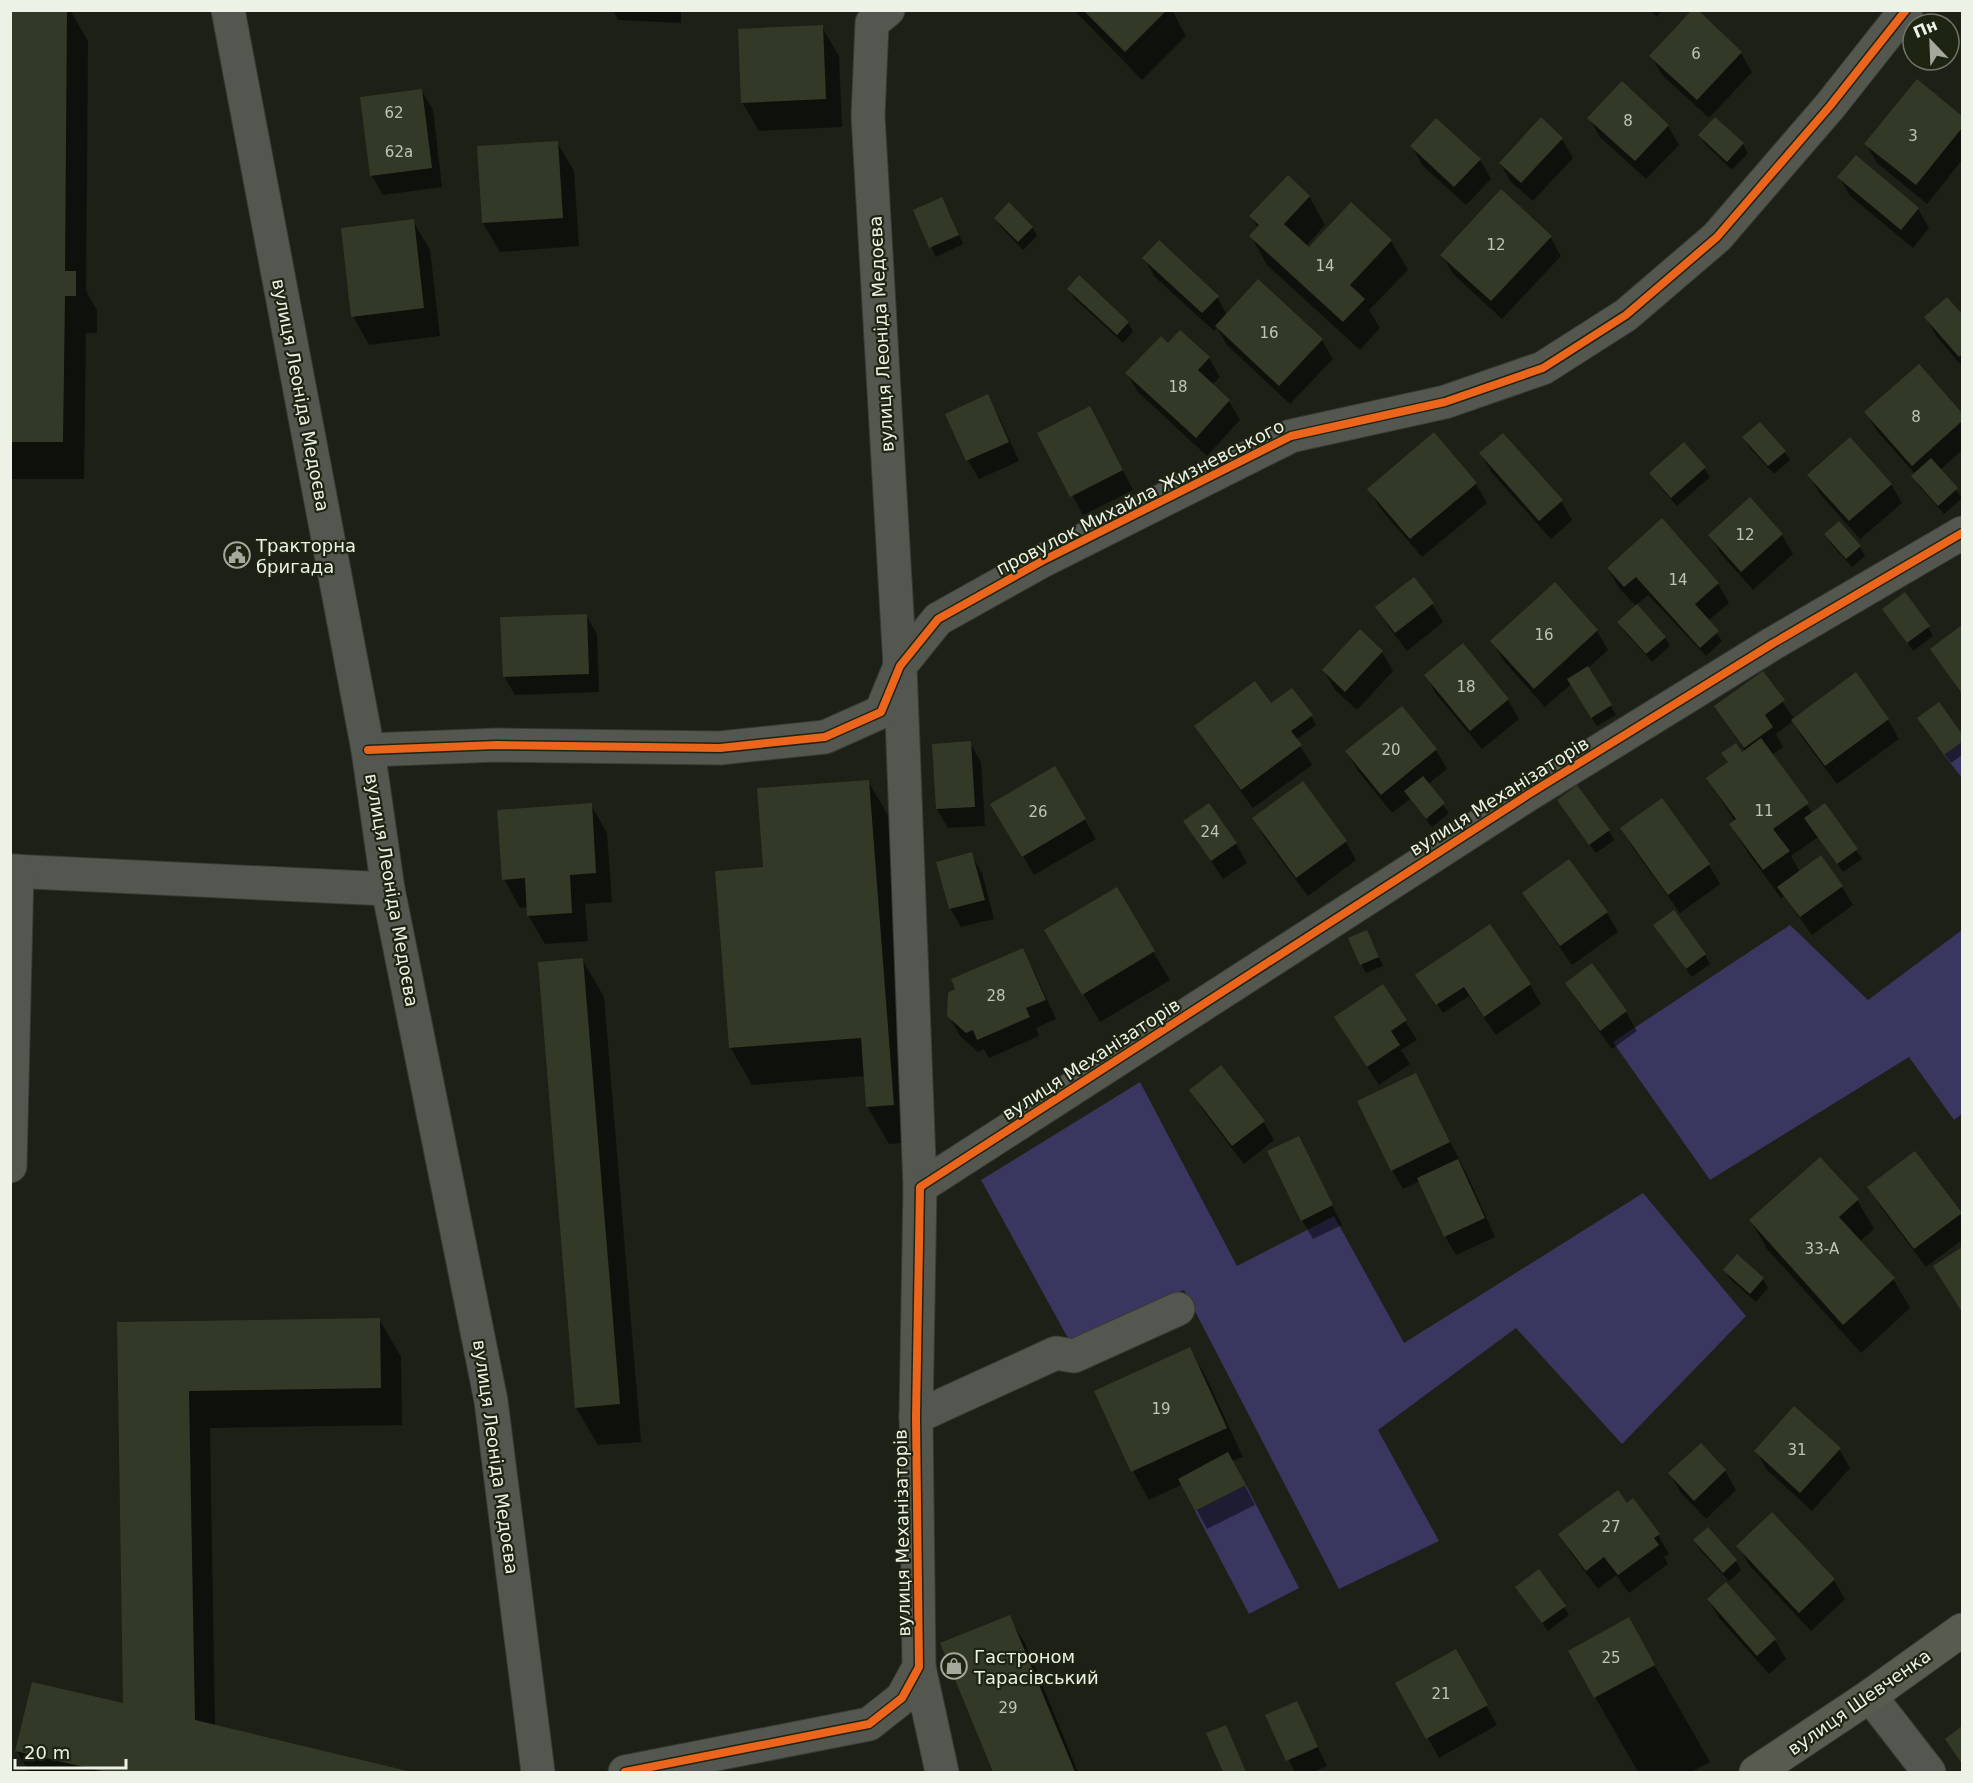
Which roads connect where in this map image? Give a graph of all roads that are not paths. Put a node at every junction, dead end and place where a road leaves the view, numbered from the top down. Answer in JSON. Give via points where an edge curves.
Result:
{"nodes":[{"id":1,"x":228,"y":10,"type":"edge"},
{"id":2,"x":1906,"y":10,"type":"edge"},
{"id":3,"x":877,"y":15,"type":"edge"},
{"id":4,"x":1962,"y":533,"type":"edge"},
{"id":5,"x":900,"y":666,"type":"junction"},
{"id":6,"x":368,"y":750,"type":"junction"},
{"id":7,"x":14,"y":871,"type":"edge"},
{"id":8,"x":388,"y":889,"type":"junction"},
{"id":9,"x":10,"y":1166,"type":"edge"},
{"id":10,"x":920,"y":1187,"type":"junction"},
{"id":11,"x":1178,"y":1309,"type":"dead end"},
{"id":12,"x":916,"y":1417,"type":"junction"},
{"id":13,"x":1962,"y":1629,"type":"edge"},
{"id":14,"x":919,"y":1667,"type":"junction"},
{"id":15,"x":1870,"y":1696,"type":"junction"},
{"id":16,"x":538,"y":1773,"type":"edge"},
{"id":17,"x":625,"y":1773,"type":"edge"},
{"id":18,"x":942,"y":1773,"type":"edge"},
{"id":19,"x":1756,"y":1773,"type":"edge"},
{"id":20,"x":1929,"y":1773,"type":"edge"}],
"edges":[{"from":1,"to":6,"type":"street","name":"вулиця Леоніда Медоєва"},
{"from":2,"to":5,"type":"street","name":"провулок Михайла Жизневського","via":[[1830,106],[1717,237],[1626,315],[1543,368],[1445,402],[1291,436],[1042,561],[938,619]]},
{"from":3,"to":5,"type":"street","name":"вулиця Леоніда Медоєва","via":[[867,116]]},
{"from":4,"to":10,"type":"street","name":"вулиця Механізаторів","via":[[1761,650],[1529,795]]},
{"from":5,"to":6,"type":"street","name":"провулок Михайла Жизневського","via":[[881,712],[825,736],[720,748],[497,745]]},
{"from":5,"to":10,"type":"street","name":"вулиця Леоніда Медоєва"},
{"from":6,"to":8,"type":"street","name":"вулиця Леоніда Медоєва"},
{"from":7,"to":8,"type":"street"},
{"from":7,"to":9,"type":"street"},
{"from":8,"to":16,"type":"street","name":"вулиця Леоніда Медоєва","via":[[491,1401]]},
{"from":10,"to":12,"type":"street","name":"вулиця Механізаторів"},
{"from":11,"to":12,"type":"street","via":[[1074,1356],[1056,1353]]},
{"from":12,"to":14,"type":"street","name":"вулиця Механізаторів"},
{"from":13,"to":15,"type":"main road","name":"вулиця Шевченка"},
{"from":14,"to":17,"type":"street","name":"вулиця Механізаторів","via":[[902,1698],[869,1724]]},
{"from":14,"to":18,"type":"street"},
{"from":15,"to":19,"type":"main road","name":"вулиця Шевченка"},
{"from":15,"to":20,"type":"street"}]}
